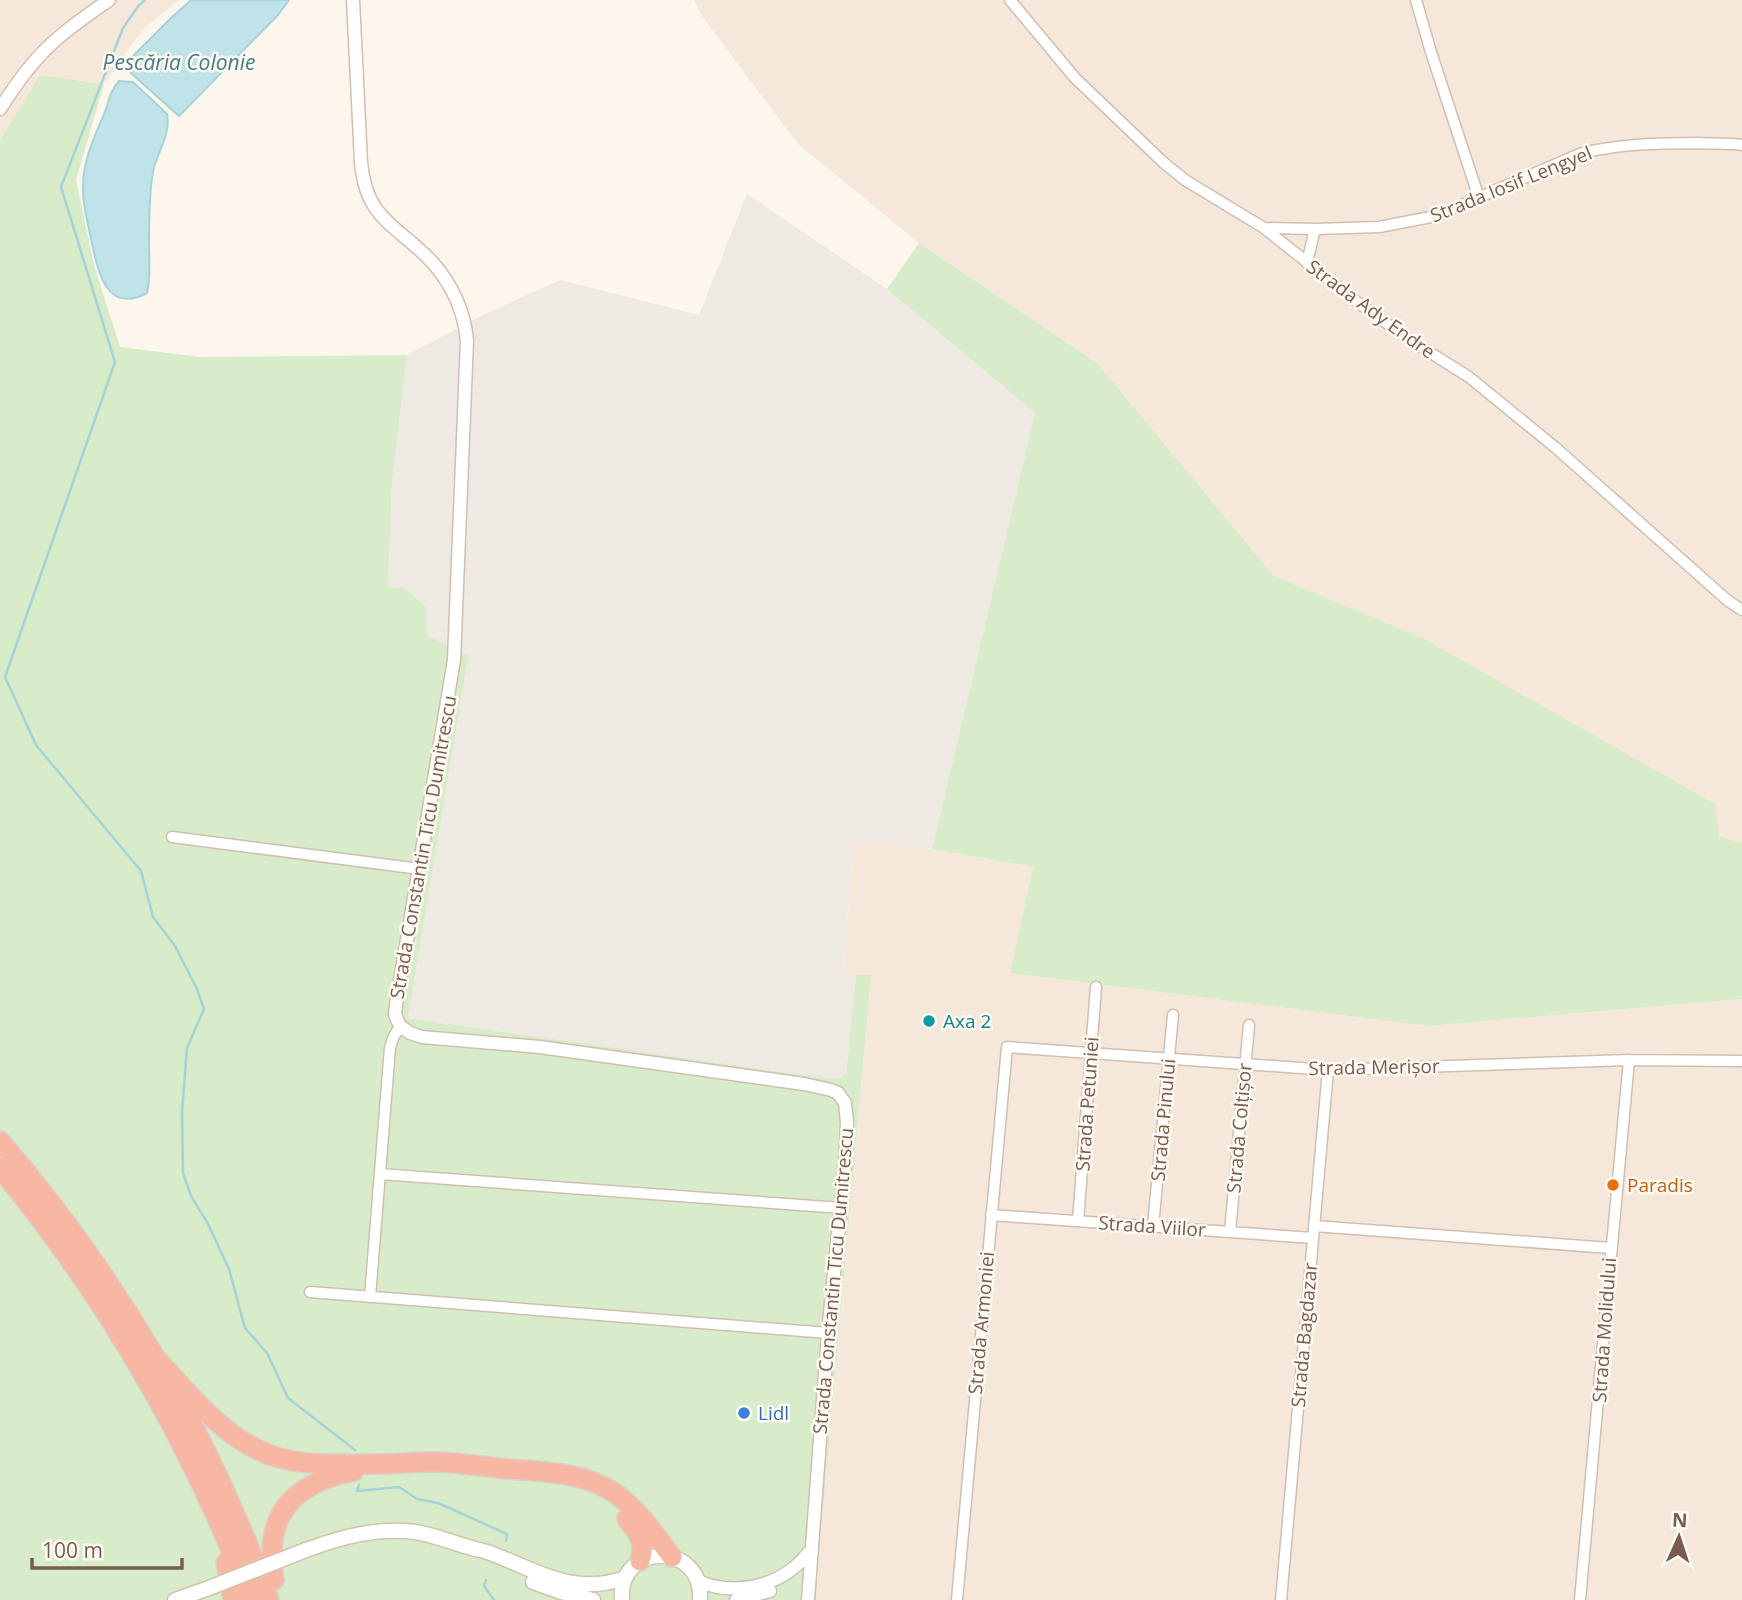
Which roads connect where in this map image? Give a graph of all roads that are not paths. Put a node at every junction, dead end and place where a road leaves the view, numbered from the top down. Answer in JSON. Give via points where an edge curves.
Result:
{"nodes":[{"id":1,"x":109,"y":0,"type":"edge"},
{"id":2,"x":353,"y":0,"type":"edge"},
{"id":3,"x":1010,"y":0,"type":"edge"},
{"id":4,"x":1416,"y":0,"type":"edge"},
{"id":5,"x":0,"y":109,"type":"edge"},
{"id":6,"x":1742,"y":145,"type":"edge"},
{"id":7,"x":1479,"y":198,"type":"junction"},
{"id":8,"x":1264,"y":228,"type":"junction"},
{"id":9,"x":1315,"y":229,"type":"junction"},
{"id":10,"x":1307,"y":263,"type":"junction"},
{"id":11,"x":1742,"y":610,"type":"edge"},
{"id":12,"x":172,"y":837,"type":"dead end"},
{"id":13,"x":419,"y":869,"type":"junction"},
{"id":14,"x":1096,"y":987,"type":"dead end"},
{"id":15,"x":1173,"y":1015,"type":"dead end"},
{"id":16,"x":1249,"y":1025,"type":"dead end"},
{"id":17,"x":400,"y":1027,"type":"junction"},
{"id":18,"x":1007,"y":1047,"type":"joint"},
{"id":19,"x":1092,"y":1054,"type":"junction"},
{"id":20,"x":1168,"y":1059,"type":"junction"},
{"id":21,"x":1629,"y":1060,"type":"junction"},
{"id":22,"x":1742,"y":1061,"type":"edge"},
{"id":23,"x":1245,"y":1063,"type":"junction"},
{"id":24,"x":1328,"y":1070,"type":"junction"},
{"id":25,"x":0,"y":1141,"type":"edge"},
{"id":26,"x":0,"y":1168,"type":"edge"},
{"id":27,"x":380,"y":1174,"type":"junction"},
{"id":28,"x":841,"y":1208,"type":"junction"},
{"id":29,"x":991,"y":1214,"type":"junction"},
{"id":30,"x":1078,"y":1221,"type":"junction"},
{"id":31,"x":1153,"y":1226,"type":"junction"},
{"id":32,"x":1230,"y":1232,"type":"junction"},
{"id":33,"x":1314,"y":1232,"type":"junction"},
{"id":34,"x":1610,"y":1248,"type":"junction"},
{"id":35,"x":310,"y":1292,"type":"dead end"},
{"id":36,"x":370,"y":1297,"type":"junction"},
{"id":37,"x":828,"y":1333,"type":"junction"},
{"id":38,"x":153,"y":1356,"type":"junction"},
{"id":39,"x":397,"y":1464,"type":"junction"},
{"id":40,"x":498,"y":1468,"type":"junction"},
{"id":41,"x":208,"y":1496,"type":"junction"},
{"id":42,"x":471,"y":1548,"type":"junction"},
{"id":43,"x":812,"y":1549,"type":"junction"},
{"id":44,"x":672,"y":1557,"type":"junction"},
{"id":45,"x":640,"y":1561,"type":"junction"},
{"id":46,"x":797,"y":1565,"type":"junction"},
{"id":47,"x":625,"y":1578,"type":"junction"},
{"id":48,"x":698,"y":1581,"type":"junction"},
{"id":49,"x":175,"y":1600,"type":"edge"},
{"id":50,"x":233,"y":1600,"type":"edge"},
{"id":51,"x":251,"y":1600,"type":"edge"},
{"id":52,"x":269,"y":1600,"type":"edge"},
{"id":53,"x":278,"y":1600,"type":"edge"},
{"id":54,"x":593,"y":1600,"type":"edge"},
{"id":55,"x":622,"y":1600,"type":"edge"},
{"id":56,"x":700,"y":1600,"type":"edge"},
{"id":57,"x":736,"y":1600,"type":"edge"},
{"id":58,"x":808,"y":1600,"type":"edge"},
{"id":59,"x":957,"y":1600,"type":"edge"},
{"id":60,"x":1280,"y":1600,"type":"edge"},
{"id":61,"x":1580,"y":1600,"type":"edge"}],
"edges":[{"from":1,"to":5,"type":"street","via":[[51,44]]},
{"from":2,"to":13,"type":"street","name":"Strada Constantin Ticu Dumitrescu","via":[[362,177],[367,194],[381,217],[447,281],[465,321],[467,340],[454,660]]},
{"from":3,"to":8,"type":"street","name":"Strada Ady Endre","via":[[1075,78],[1164,163]]},
{"from":4,"to":7,"type":"street"},
{"from":6,"to":7,"type":"street","name":"Strada Iosif Lengyel","via":[[1601,148]]},
{"from":7,"to":9,"type":"street","name":"Strada Iosif Lengyel","via":[[1407,223]]},
{"from":8,"to":9,"type":"street","name":"Strada Iosif Lengyel"},
{"from":8,"to":10,"type":"street","name":"Strada Ady Endre"},
{"from":9,"to":10,"type":"street"},
{"from":10,"to":11,"type":"street","name":"Strada Ady Endre","via":[[1389,325],[1469,377]]},
{"from":12,"to":13,"type":"street"},
{"from":13,"to":17,"type":"street","name":"Strada Constantin Ticu Dumitrescu","via":[[396,1004]]},
{"from":14,"to":19,"type":"street","name":"Strada Petuniei"},
{"from":15,"to":20,"type":"street","name":"Strada Pinului"},
{"from":16,"to":23,"type":"street","name":"Strada Colțișor"},
{"from":17,"to":27,"type":"street","via":[[390,1048]]},
{"from":17,"to":28,"type":"street","name":"Strada Constantin Ticu Dumitrescu","via":[[422,1037],[540,1047],[831,1090],[842,1097],[846,1109]]},
{"from":18,"to":19,"type":"street","name":"Strada Merișor"},
{"from":18,"to":29,"type":"street","name":"Strada Armoniei"},
{"from":19,"to":20,"type":"street","name":"Strada Merișor"},
{"from":19,"to":30,"type":"street","name":"Strada Petuniei"},
{"from":20,"to":23,"type":"street","name":"Strada Merișor"},
{"from":20,"to":31,"type":"street","name":"Strada Pinului"},
{"from":21,"to":22,"type":"street","name":"Strada Merișor"},
{"from":21,"to":24,"type":"street","name":"Strada Merișor"},
{"from":21,"to":34,"type":"street","name":"Strada Molidului"},
{"from":23,"to":24,"type":"street","name":"Strada Merișor"},
{"from":23,"to":32,"type":"street","name":"Strada Colțișor"},
{"from":24,"to":33,"type":"street","name":"Strada Bagdazar"},
{"from":25,"to":38,"type":"highway","via":[[72,1232]]},
{"from":26,"to":41,"type":"highway","via":[[107,1313]]},
{"from":27,"to":28,"type":"street"},
{"from":27,"to":36,"type":"street"},
{"from":28,"to":37,"type":"street","name":"Strada Constantin Ticu Dumitrescu"},
{"from":29,"to":30,"type":"street","name":"Strada Viilor"},
{"from":29,"to":59,"type":"street","name":"Strada Armoniei"},
{"from":30,"to":31,"type":"street","name":"Strada Viilor"},
{"from":31,"to":32,"type":"street","name":"Strada Viilor"},
{"from":32,"to":33,"type":"street","name":"Strada Viilor"},
{"from":33,"to":34,"type":"street","name":"Strada Viilor"},
{"from":33,"to":60,"type":"street","name":"Strada Bagdazar"},
{"from":34,"to":61,"type":"street","name":"Strada Molidului"},
{"from":35,"to":36,"type":"street"},
{"from":36,"to":37,"type":"street"},
{"from":37,"to":43,"type":"street","name":"Strada Constantin Ticu Dumitrescu"},
{"from":38,"to":39,"type":"highway","via":[[223,1428],[270,1454],[319,1465]]},
{"from":38,"to":52,"type":"highway","via":[[213,1467]]},
{"from":39,"to":40,"type":"highway"},
{"from":39,"to":53,"type":"highway","via":[[322,1480],[285,1507],[271,1547]]},
{"from":40,"to":44,"type":"highway","via":[[547,1472],[605,1487],[631,1505]]},
{"from":40,"to":45,"type":"highway","via":[[570,1484],[600,1497],[635,1527],[643,1546]]},
{"from":41,"to":50,"type":"highway"},
{"from":41,"to":51,"type":"highway"},
{"from":42,"to":47,"type":"main road","via":[[555,1580],[591,1584]]},
{"from":42,"to":49,"type":"main road","bridge":true,"via":[[430,1534],[359,1534]]},
{"from":42,"to":54,"type":"main road","via":[[536,1583]]},
{"from":43,"to":46,"type":"street"},
{"from":43,"to":58,"type":"street","name":"Strada Constantin Ticu Dumitrescu"},
{"from":44,"to":45,"type":"main road"},
{"from":44,"to":48,"type":"main road","via":[[685,1564]]},
{"from":45,"to":47,"type":"main road"},
{"from":46,"to":48,"type":"street","via":[[753,1587],[716,1587]]},
{"from":46,"to":57,"type":"street","via":[[773,1590]]},
{"from":47,"to":55,"type":"main road"},
{"from":48,"to":56,"type":"main road"}]}
